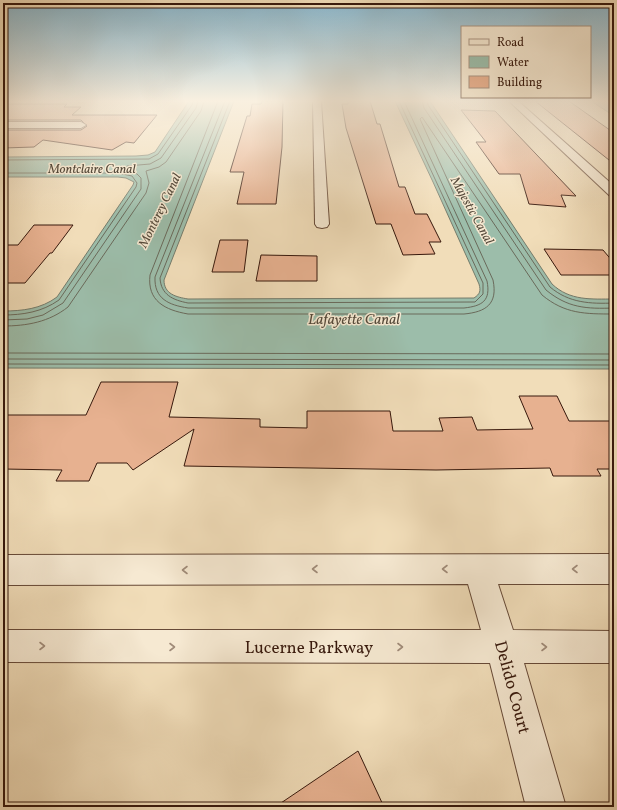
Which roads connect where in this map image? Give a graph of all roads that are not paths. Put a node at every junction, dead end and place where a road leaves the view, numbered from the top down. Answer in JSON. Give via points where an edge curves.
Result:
{"nodes":[{"id":1,"x":319,"y":139,"type":"edge"},
{"id":2,"x":554,"y":139,"type":"edge"},
{"id":3,"x":614,"y":193,"type":"edge"},
{"id":4,"x":322,"y":224,"type":"dead end"},
{"id":5,"x":614,"y":568,"type":"edge"},
{"id":6,"x":478,"y":569,"type":"junction"},
{"id":7,"x":3,"y":570,"type":"edge"},
{"id":8,"x":3,"y":646,"type":"edge"},
{"id":9,"x":614,"y":647,"type":"edge"},
{"id":10,"x":503,"y":648,"type":"junction"},
{"id":11,"x":546,"y":807,"type":"edge"}],
"edges":[{"from":1,"to":4,"type":"street"},
{"from":2,"to":3,"type":"street"},
{"from":5,"to":6,"type":"street","one_way":true},
{"from":6,"to":7,"type":"street","one_way":true},
{"from":6,"to":10,"type":"street","name":"Delido Court"},
{"from":8,"to":10,"type":"street","name":"Lucerne Parkway","one_way":true},
{"from":10,"to":9,"type":"street","name":"Lucerne Parkway","one_way":true},
{"from":10,"to":11,"type":"street","name":"Delido Court"}]}
